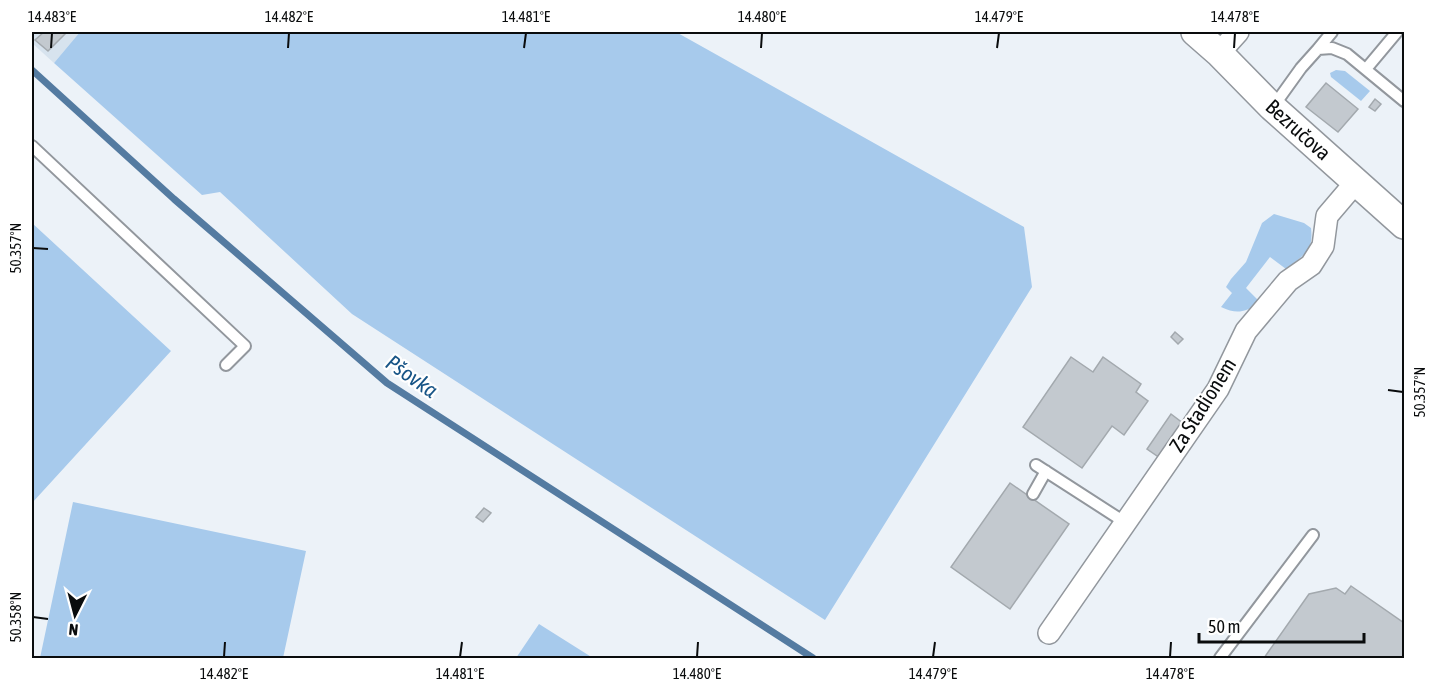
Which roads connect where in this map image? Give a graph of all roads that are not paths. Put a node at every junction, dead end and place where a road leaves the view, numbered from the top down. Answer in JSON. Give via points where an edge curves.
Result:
{"nodes":[{"id":1,"x":1195,"y":32,"type":"edge"},
{"id":2,"x":1238,"y":32,"type":"edge"},
{"id":3,"x":1332,"y":32,"type":"edge"},
{"id":4,"x":1397,"y":32,"type":"edge"},
{"id":5,"x":1318,"y":49,"type":"junction"},
{"id":6,"x":1219,"y":53,"type":"junction"},
{"id":7,"x":1366,"y":69,"type":"junction"},
{"id":8,"x":1404,"y":101,"type":"edge"},
{"id":9,"x":1272,"y":108,"type":"junction"},
{"id":10,"x":32,"y":146,"type":"edge"},
{"id":11,"x":1356,"y":182,"type":"junction"},
{"id":12,"x":1404,"y":225,"type":"edge"},
{"id":13,"x":226,"y":365,"type":"dead end"},
{"id":14,"x":1033,"y":494,"type":"dead end"},
{"id":15,"x":1125,"y":523,"type":"junction"},
{"id":16,"x":1313,"y":535,"type":"dead end"},
{"id":17,"x":1049,"y":633,"type":"dead end"},
{"id":18,"x":1220,"y":658,"type":"edge"}],
"edges":[{"from":1,"to":6,"type":"street","name":"Bezručova"},
{"from":2,"to":6,"type":"street"},
{"from":3,"to":5,"type":"lane"},
{"from":4,"to":7,"type":"lane"},
{"from":5,"to":7,"type":"lane","via":[[1332,48],[1347,54]]},
{"from":5,"to":9,"type":"lane"},
{"from":6,"to":9,"type":"street","name":"Bezručova"},
{"from":7,"to":8,"type":"lane"},
{"from":9,"to":11,"type":"street","name":"Bezručova"},
{"from":10,"to":13,"type":"lane","via":[[245,346]]},
{"from":11,"to":12,"type":"street","name":"Bezručova"},
{"from":11,"to":15,"type":"street","name":"Za Stadionem","via":[[1328,216],[1323,246],[1311,265],[1288,281],[1246,331],[1218,389]]},
{"from":14,"to":15,"type":"lane","via":[[1041,468]]},
{"from":15,"to":17,"type":"street","name":"Za Stadionem"},
{"from":16,"to":18,"type":"lane"}]}
